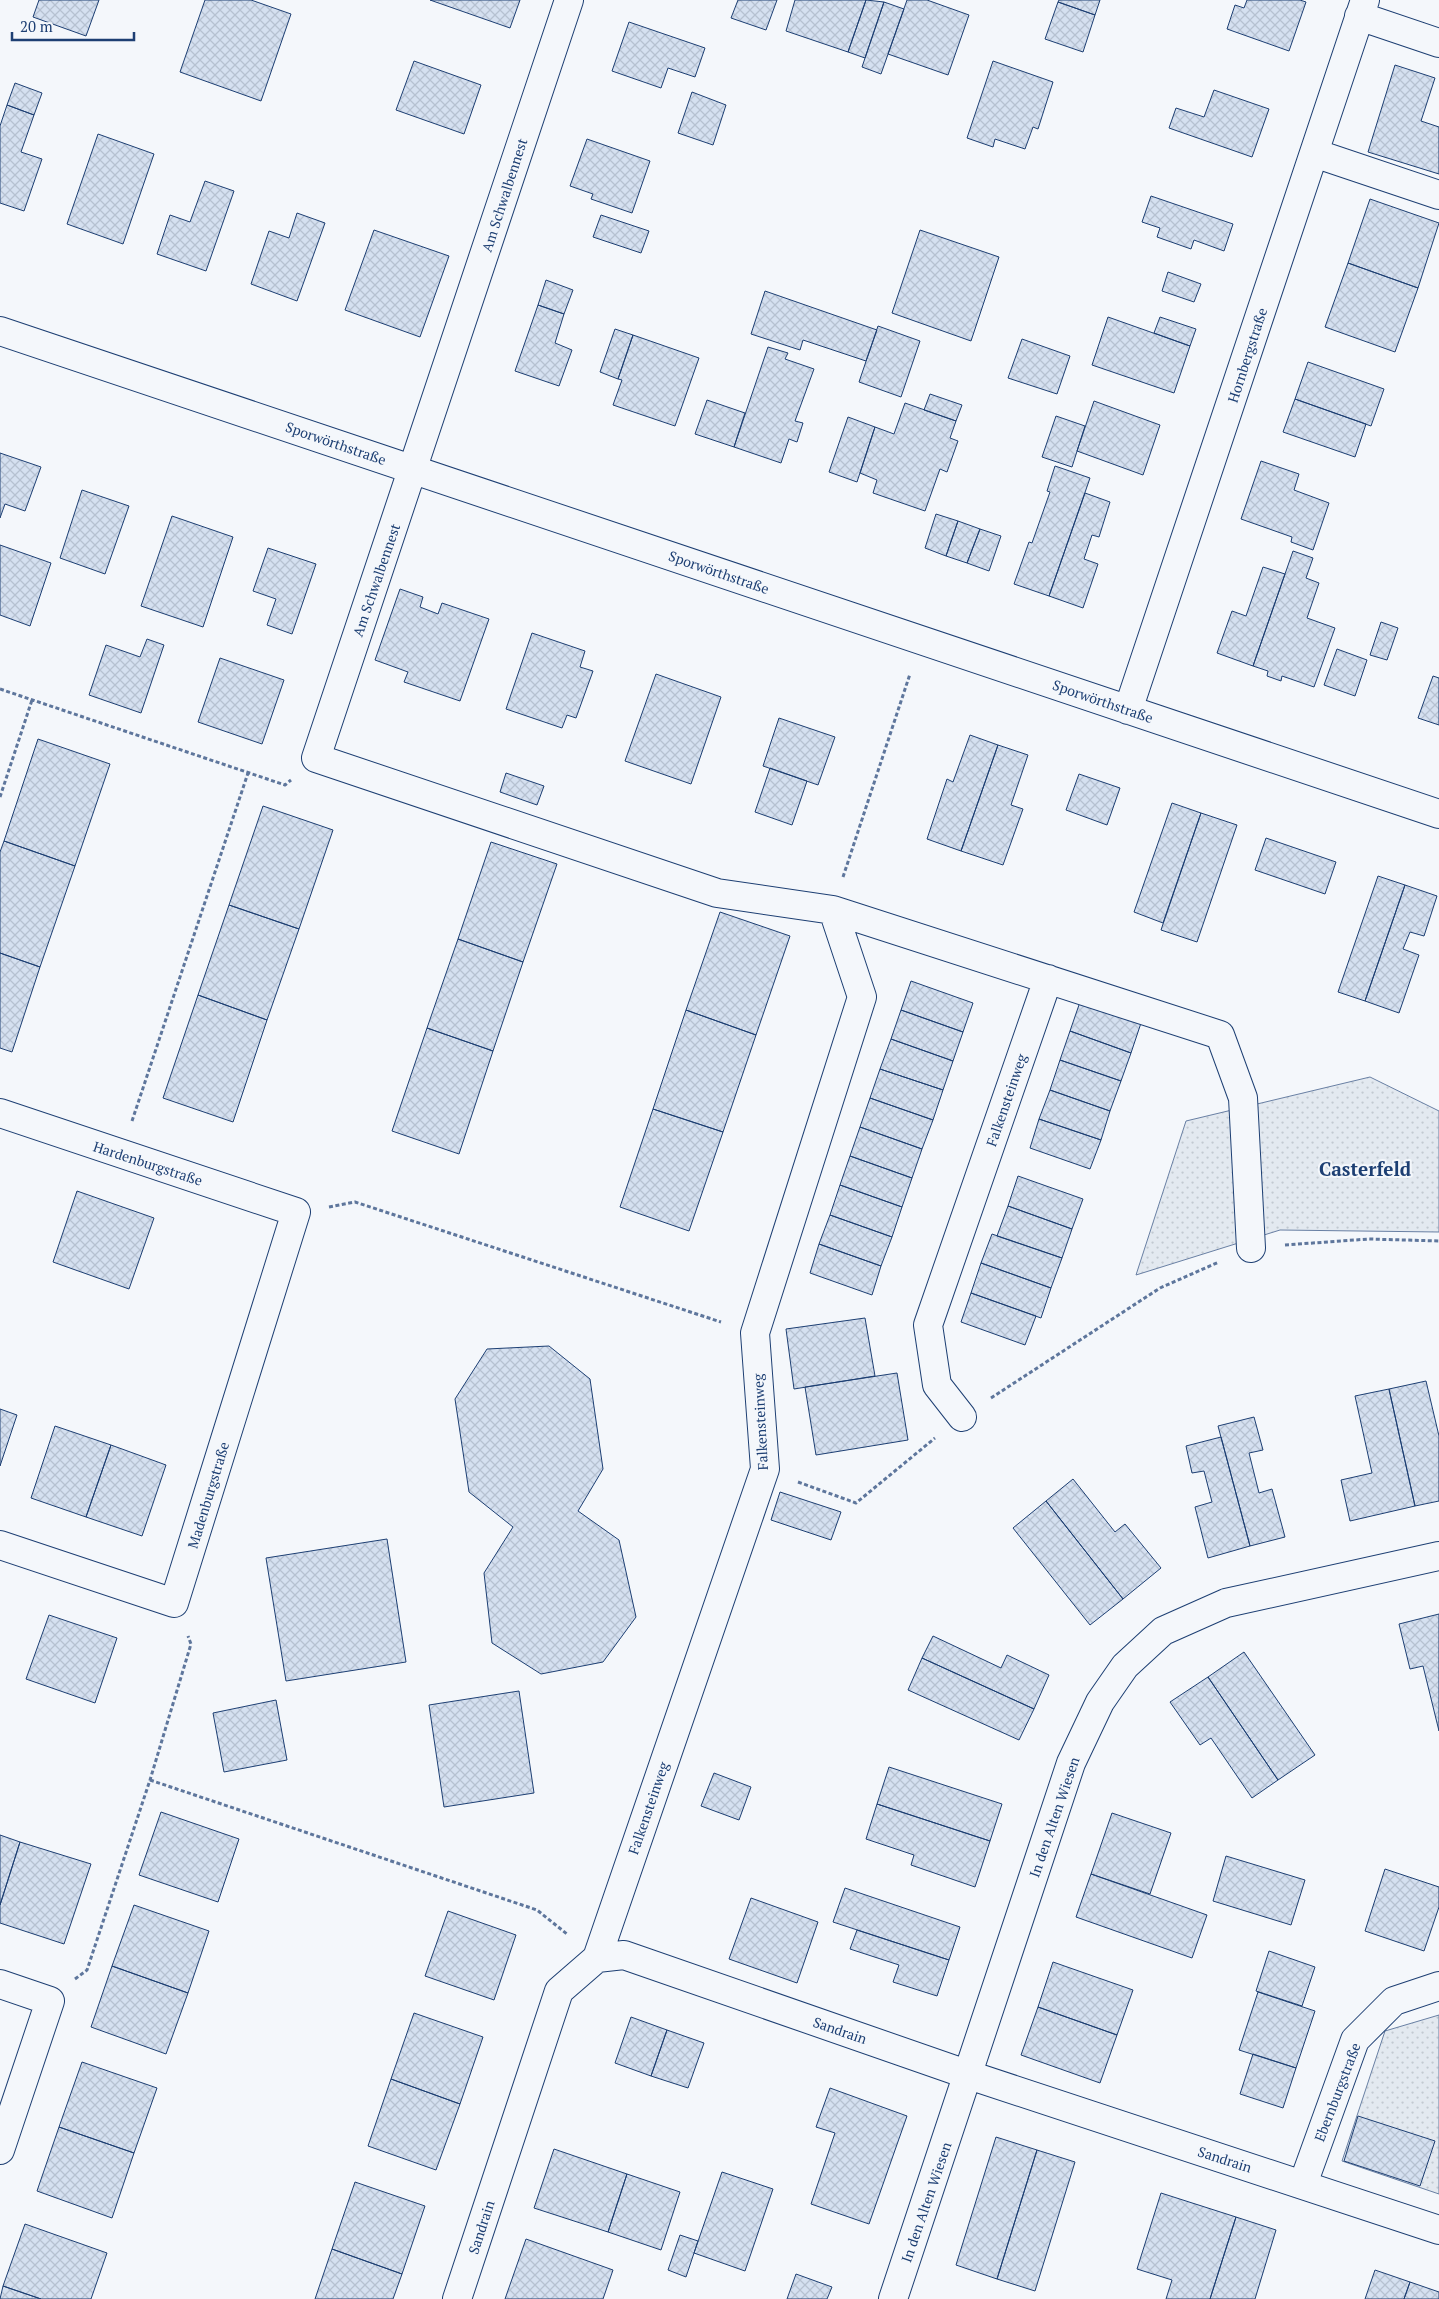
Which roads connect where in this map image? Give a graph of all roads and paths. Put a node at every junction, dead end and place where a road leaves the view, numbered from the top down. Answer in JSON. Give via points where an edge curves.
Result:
{"nodes":[{"id":1,"x":569,"y":0,"type":"edge"},
{"id":2,"x":1362,"y":8,"type":"edge"},
{"id":3,"x":1439,"y":43,"type":"edge"},
{"id":4,"x":1314,"y":153,"type":"junction"},
{"id":5,"x":1439,"y":195,"type":"edge"},
{"id":6,"x":0,"y":331,"type":"edge"},
{"id":7,"x":413,"y":469,"type":"junction"},
{"id":8,"x":921,"y":640,"type":"junction"},
{"id":9,"x":0,"y":690,"type":"edge"},
{"id":10,"x":32,"y":700,"type":"junction"},
{"id":11,"x":1128,"y":710,"type":"junction"},
{"id":12,"x":316,"y":758,"type":"junction"},
{"id":13,"x":248,"y":773,"type":"junction"},
{"id":14,"x":0,"y":797,"type":"edge"},
{"id":15,"x":1439,"y":814,"type":"edge"},
{"id":16,"x":833,"y":910,"type":"junction"},
{"id":17,"x":1048,"y":979,"type":"junction"},
{"id":18,"x":0,"y":1113,"type":"edge"},
{"id":19,"x":121,"y":1154,"type":"junction"},
{"id":20,"x":296,"y":1212,"type":"junction"},
{"id":21,"x":1439,"y":1241,"type":"edge"},
{"id":22,"x":1251,"y":1248,"type":"junction"},
{"id":23,"x":755,"y":1333,"type":"junction"},
{"id":24,"x":962,"y":1417,"type":"junction"},
{"id":25,"x":765,"y":1469,"type":"junction"},
{"id":26,"x":0,"y":1545,"type":"edge"},
{"id":27,"x":1439,"y":1556,"type":"edge"},
{"id":28,"x":174,"y":1603,"type":"junction"},
{"id":29,"x":150,"y":1780,"type":"junction"},
{"id":30,"x":597,"y":1958,"type":"junction"},
{"id":31,"x":0,"y":1984,"type":"edge"},
{"id":32,"x":1439,"y":1986,"type":"edge"},
{"id":33,"x":50,"y":2001,"type":"junction"},
{"id":34,"x":969,"y":2075,"type":"junction"},
{"id":35,"x":0,"y":2150,"type":"edge"},
{"id":36,"x":1303,"y":2184,"type":"junction"},
{"id":37,"x":1439,"y":2230,"type":"edge"},
{"id":38,"x":457,"y":2299,"type":"edge"},
{"id":39,"x":893,"y":2299,"type":"edge"}],
"edges":[{"from":1,"to":7,"type":"street","name":"Am Schwalbennest"},
{"from":2,"to":3,"type":"street"},
{"from":2,"to":4,"type":"street","name":"Hornbergstraße"},
{"from":4,"to":5,"type":"street"},
{"from":4,"to":11,"type":"street","name":"Hornbergstraße"},
{"from":6,"to":7,"type":"street","name":"Sporwörthstraße"},
{"from":7,"to":8,"type":"street","name":"Sporwörthstraße"},
{"from":7,"to":12,"type":"street","name":"Am Schwalbennest"},
{"from":8,"to":11,"type":"street","name":"Sporwörthstraße"},
{"from":8,"to":16,"type":"path"},
{"from":9,"to":10,"type":"path"},
{"from":10,"to":13,"type":"path"},
{"from":10,"to":14,"type":"path"},
{"from":11,"to":15,"type":"street","name":"Sporwörthstraße"},
{"from":12,"to":13,"type":"path","via":[[285,786]]},
{"from":12,"to":16,"type":"street","via":[[717,893]]},
{"from":13,"to":19,"type":"path"},
{"from":16,"to":17,"type":"street"},
{"from":16,"to":23,"type":"street","name":"Falkensteinweg","via":[[862,996]]},
{"from":17,"to":22,"type":"street","via":[[1220,1035],[1243,1098]]},
{"from":17,"to":24,"type":"street","name":"Falkensteinweg","via":[[928,1325],[937,1384]]},
{"from":18,"to":19,"type":"street","name":"Hardenburgstraße"},
{"from":19,"to":20,"type":"street","name":"Hardenburgstraße"},
{"from":20,"to":23,"type":"path","via":[[355,1202]]},
{"from":20,"to":28,"type":"street","name":"Madenburgstraße"},
{"from":21,"to":22,"type":"path","via":[[1369,1239]]},
{"from":22,"to":24,"type":"path","via":[[1160,1288]]},
{"from":23,"to":25,"type":"street","name":"Falkensteinweg"},
{"from":24,"to":25,"type":"path","via":[[856,1503]]},
{"from":25,"to":30,"type":"street","name":"Falkensteinweg"},
{"from":26,"to":28,"type":"street"},
{"from":27,"to":34,"type":"street","name":"In den Alten Wiesen","via":[[1226,1603],[1163,1631],[1125,1666],[1100,1702],[1071,1762]]},
{"from":28,"to":29,"type":"path","via":[[191,1644]]},
{"from":29,"to":30,"type":"path","via":[[537,1910]]},
{"from":29,"to":33,"type":"path","via":[[87,1970]]},
{"from":30,"to":34,"type":"street","name":"Sandrain","via":[[624,1955]]},
{"from":30,"to":38,"type":"street","name":"Sandrain","via":[[559,1991]]},
{"from":31,"to":33,"type":"street"},
{"from":32,"to":36,"type":"street","name":"Ebernburgstraße","via":[[1394,2001],[1354,2040]]},
{"from":33,"to":35,"type":"street"},
{"from":34,"to":36,"type":"street","name":"Sandrain"},
{"from":34,"to":39,"type":"street","name":"In den Alten Wiesen"},
{"from":36,"to":37,"type":"street","name":"Sandrain"}]}
